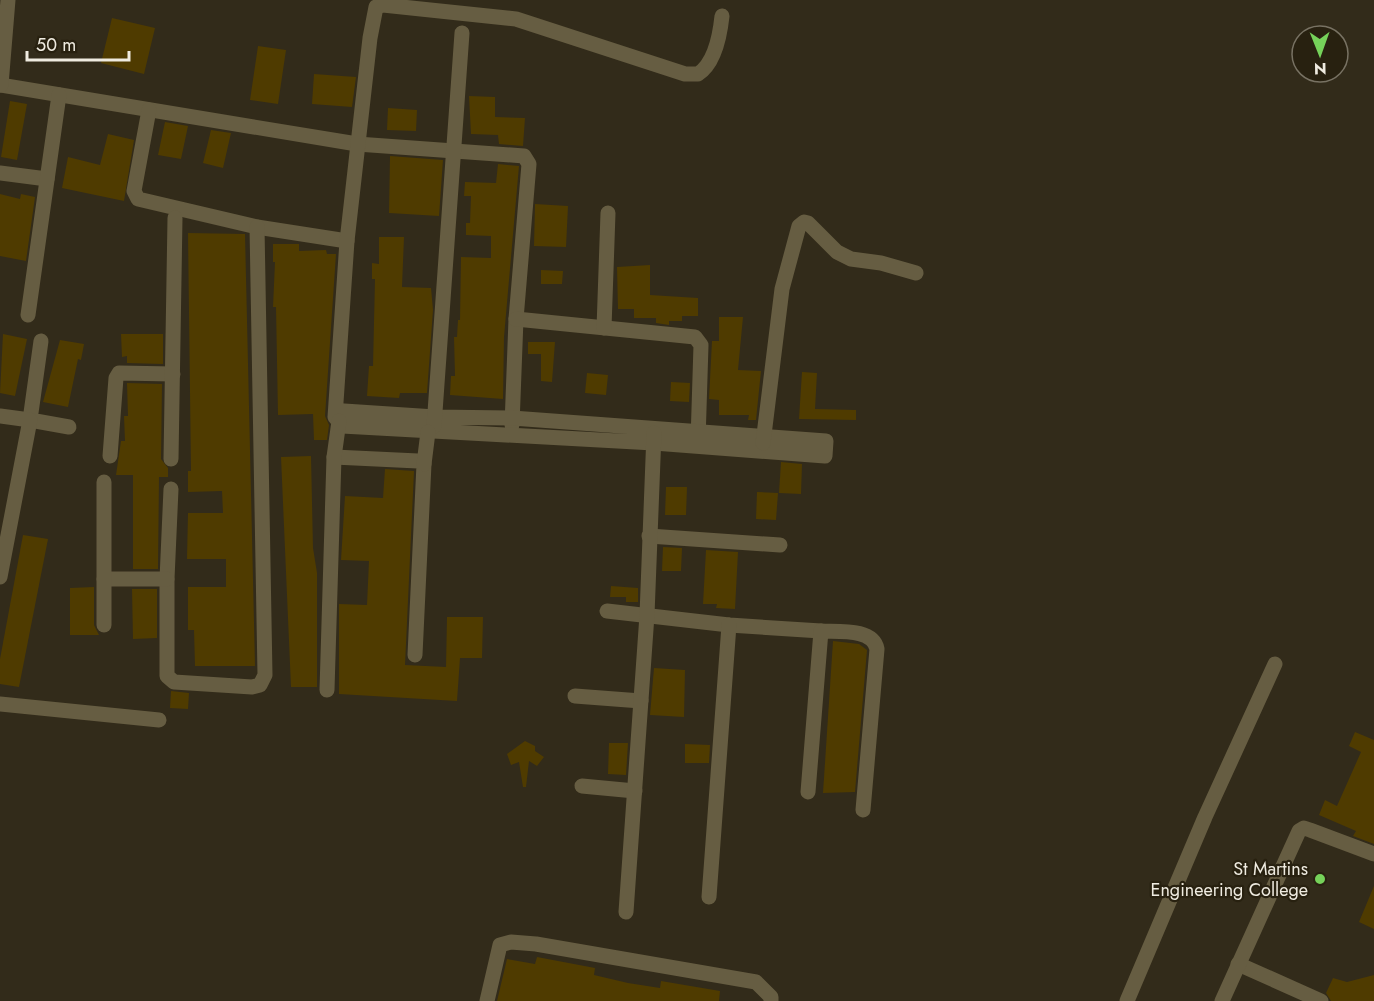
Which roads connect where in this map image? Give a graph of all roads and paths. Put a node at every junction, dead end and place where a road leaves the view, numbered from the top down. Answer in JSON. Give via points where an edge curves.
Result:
{"nodes":[{"id":1,"x":8,"y":0,"type":"edge"},
{"id":2,"x":722,"y":16,"type":"dead end"},
{"id":3,"x":462,"y":33,"type":"dead end"},
{"id":4,"x":0,"y":85,"type":"edge"},
{"id":5,"x":58,"y":95,"type":"junction"},
{"id":6,"x":149,"y":110,"type":"junction"},
{"id":7,"x":357,"y":144,"type":"junction"},
{"id":8,"x":453,"y":151,"type":"junction"},
{"id":9,"x":0,"y":173,"type":"edge"},
{"id":10,"x":47,"y":179,"type":"junction"},
{"id":11,"x":176,"y":212,"type":"junction"},
{"id":12,"x":608,"y":213,"type":"dead end"},
{"id":13,"x":257,"y":226,"type":"junction"},
{"id":14,"x":347,"y":241,"type":"junction"},
{"id":15,"x":916,"y":273,"type":"dead end"},
{"id":16,"x":28,"y":315,"type":"dead end"},
{"id":17,"x":516,"y":319,"type":"junction"},
{"id":18,"x":604,"y":328,"type":"junction"},
{"id":19,"x":41,"y":341,"type":"dead end"},
{"id":20,"x":173,"y":374,"type":"junction"},
{"id":21,"x":0,"y":416,"type":"edge"},
{"id":22,"x":512,"y":418,"type":"junction"},
{"id":23,"x":30,"y":420,"type":"junction"},
{"id":24,"x":338,"y":421,"type":"junction"},
{"id":25,"x":69,"y":427,"type":"dead end"},
{"id":26,"x":432,"y":427,"type":"junction"},
{"id":27,"x":511,"y":435,"type":"junction"},
{"id":28,"x":764,"y":435,"type":"junction"},
{"id":29,"x":654,"y":436,"type":"junction"},
{"id":30,"x":698,"y":440,"type":"junction"},
{"id":31,"x":762,"y":452,"type":"junction"},
{"id":32,"x":110,"y":456,"type":"dead end"},
{"id":33,"x":334,"y":457,"type":"junction"},
{"id":34,"x":171,"y":459,"type":"dead end"},
{"id":35,"x":424,"y":464,"type":"junction"},
{"id":36,"x":104,"y":482,"type":"dead end"},
{"id":37,"x":171,"y":489,"type":"dead end"},
{"id":38,"x":649,"y":536,"type":"junction"},
{"id":39,"x":780,"y":545,"type":"dead end"},
{"id":40,"x":0,"y":577,"type":"edge"},
{"id":41,"x":104,"y":579,"type":"junction"},
{"id":42,"x":167,"y":579,"type":"junction"},
{"id":43,"x":607,"y":611,"type":"dead end"},
{"id":44,"x":647,"y":615,"type":"junction"},
{"id":45,"x":104,"y":625,"type":"dead end"},
{"id":46,"x":729,"y":625,"type":"junction"},
{"id":47,"x":821,"y":631,"type":"junction"},
{"id":48,"x":415,"y":655,"type":"dead end"},
{"id":49,"x":1275,"y":664,"type":"dead end"},
{"id":50,"x":327,"y":690,"type":"dead end"},
{"id":51,"x":575,"y":696,"type":"dead end"},
{"id":52,"x":641,"y":701,"type":"junction"},
{"id":53,"x":0,"y":704,"type":"edge"},
{"id":54,"x":159,"y":720,"type":"dead end"},
{"id":55,"x":582,"y":786,"type":"dead end"},
{"id":56,"x":635,"y":791,"type":"junction"},
{"id":57,"x":808,"y":792,"type":"dead end"},
{"id":58,"x":863,"y":810,"type":"dead end"},
{"id":59,"x":1374,"y":854,"type":"edge"},
{"id":60,"x":709,"y":897,"type":"dead end"},
{"id":61,"x":626,"y":912,"type":"dead end"},
{"id":62,"x":1238,"y":964,"type":"junction"},
{"id":63,"x":487,"y":1001,"type":"edge"},
{"id":64,"x":771,"y":1001,"type":"edge"},
{"id":65,"x":1127,"y":1001,"type":"edge"},
{"id":66,"x":1222,"y":1001,"type":"edge"},
{"id":67,"x":1321,"y":1001,"type":"edge"}],
"edges":[{"from":1,"to":4,"type":"street"},
{"from":2,"to":7,"type":"street","via":[[720,34],[708,63],[698,74],[686,74],[516,19],[376,7]]},
{"from":3,"to":8,"type":"street"},
{"from":4,"to":5,"type":"street"},
{"from":5,"to":6,"type":"street"},
{"from":5,"to":10,"type":"street"},
{"from":6,"to":7,"type":"street"},
{"from":6,"to":11,"type":"street","via":[[135,196]]},
{"from":7,"to":8,"type":"street"},
{"from":7,"to":14,"type":"street"},
{"from":8,"to":17,"type":"street","via":[[519,154],[528,160]]},
{"from":8,"to":26,"type":"street"},
{"from":9,"to":10,"type":"street"},
{"from":10,"to":16,"type":"street"},
{"from":11,"to":13,"type":"street"},
{"from":11,"to":20,"type":"street"},
{"from":12,"to":18,"type":"street"},
{"from":13,"to":14,"type":"street"},
{"from":13,"to":42,"type":"street","via":[[265,675],[260,685],[174,682],[166,676]]},
{"from":14,"to":24,"type":"street"},
{"from":15,"to":28,"type":"street","via":[[851,259],[837,252],[808,223],[799,226],[787,262]]},
{"from":17,"to":18,"type":"street"},
{"from":17,"to":22,"type":"street"},
{"from":18,"to":30,"type":"street","via":[[699,340]]},
{"from":19,"to":23,"type":"street"},
{"from":20,"to":32,"type":"street","via":[[119,373]]},
{"from":20,"to":34,"type":"street"},
{"from":21,"to":23,"type":"street"},
{"from":22,"to":26,"type":"street"},
{"from":22,"to":27,"type":"street"},
{"from":22,"to":29,"type":"street"},
{"from":23,"to":25,"type":"street"},
{"from":23,"to":40,"type":"street"},
{"from":24,"to":26,"type":"street"},
{"from":24,"to":33,"type":"street"},
{"from":26,"to":27,"type":"street"},
{"from":26,"to":35,"type":"street"},
{"from":27,"to":29,"type":"street"},
{"from":28,"to":30,"type":"street"},
{"from":28,"to":31,"type":"street"},
{"from":28,"to":31,"type":"street","via":[[826,441],[826,454],[823,457]]},
{"from":29,"to":30,"type":"street"},
{"from":29,"to":38,"type":"street"},
{"from":30,"to":31,"type":"street"},
{"from":33,"to":35,"type":"street"},
{"from":33,"to":50,"type":"street"},
{"from":35,"to":48,"type":"street"},
{"from":36,"to":41,"type":"street"},
{"from":37,"to":42,"type":"street"},
{"from":38,"to":39,"type":"street"},
{"from":38,"to":44,"type":"street"},
{"from":41,"to":42,"type":"street"},
{"from":41,"to":45,"type":"street"},
{"from":43,"to":44,"type":"street"},
{"from":44,"to":46,"type":"street"},
{"from":44,"to":52,"type":"street"},
{"from":46,"to":47,"type":"street"},
{"from":46,"to":60,"type":"street"},
{"from":47,"to":57,"type":"street"},
{"from":47,"to":58,"type":"street","via":[[861,634],[876,644]]},
{"from":49,"to":65,"type":"street"},
{"from":51,"to":52,"type":"street"},
{"from":52,"to":56,"type":"street"},
{"from":53,"to":54,"type":"street"},
{"from":55,"to":56,"type":"street"},
{"from":56,"to":61,"type":"street"},
{"from":59,"to":62,"type":"street","via":[[1304,828],[1299,831]]},
{"from":62,"to":66,"type":"street"},
{"from":62,"to":67,"type":"street"},
{"from":63,"to":64,"type":"street","via":[[500,945],[511,942],[756,982]]}]}
